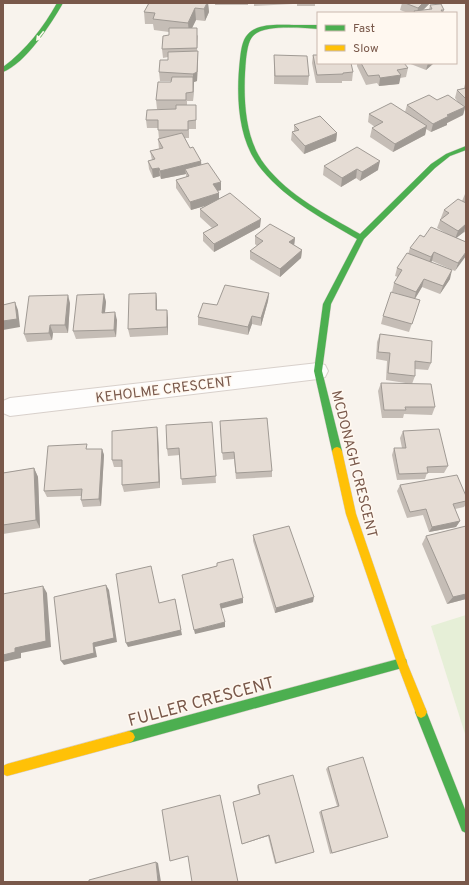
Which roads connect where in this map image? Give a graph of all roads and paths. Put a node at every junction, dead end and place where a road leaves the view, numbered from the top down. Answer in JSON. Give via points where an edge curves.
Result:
{"nodes":[{"id":1,"x":60,"y":3,"type":"edge"},
{"id":2,"x":317,"y":27,"type":"edge"},
{"id":3,"x":3,"y":70,"type":"edge"},
{"id":4,"x":466,"y":148,"type":"edge"},
{"id":5,"x":361,"y":238,"type":"junction"},
{"id":6,"x":318,"y":372,"type":"junction"},
{"id":7,"x":10,"y":407,"type":"dead end"},
{"id":8,"x":402,"y":663,"type":"junction"},
{"id":9,"x":7,"y":770,"type":"dead end"},
{"id":10,"x":466,"y":827,"type":"edge"}],
"edges":[{"from":1,"to":3,"type":"main road","one_way":true,"via":[[52,20],[27,52]]},
{"from":2,"to":5,"type":"main road","via":[[257,30],[248,36],[242,57],[245,126],[262,166],[300,200]]},
{"from":4,"to":5,"type":"main road","name":"MCDONAGH CRESCENT","via":[[448,155],[433,166]]},
{"from":5,"to":6,"type":"main road","name":"MCDONAGH CRESCENT","via":[[327,304]]},
{"from":6,"to":7,"type":"street","name":"KEHOLME CRESCENT"},
{"from":6,"to":8,"type":"main road","name":"MCDONAGH CRESCENT","via":[[351,514]]},
{"from":8,"to":9,"type":"main road","name":"FULLER CRESCENT"},
{"from":8,"to":10,"type":"main road","name":"MCDONAGH CRESCENT"}]}
